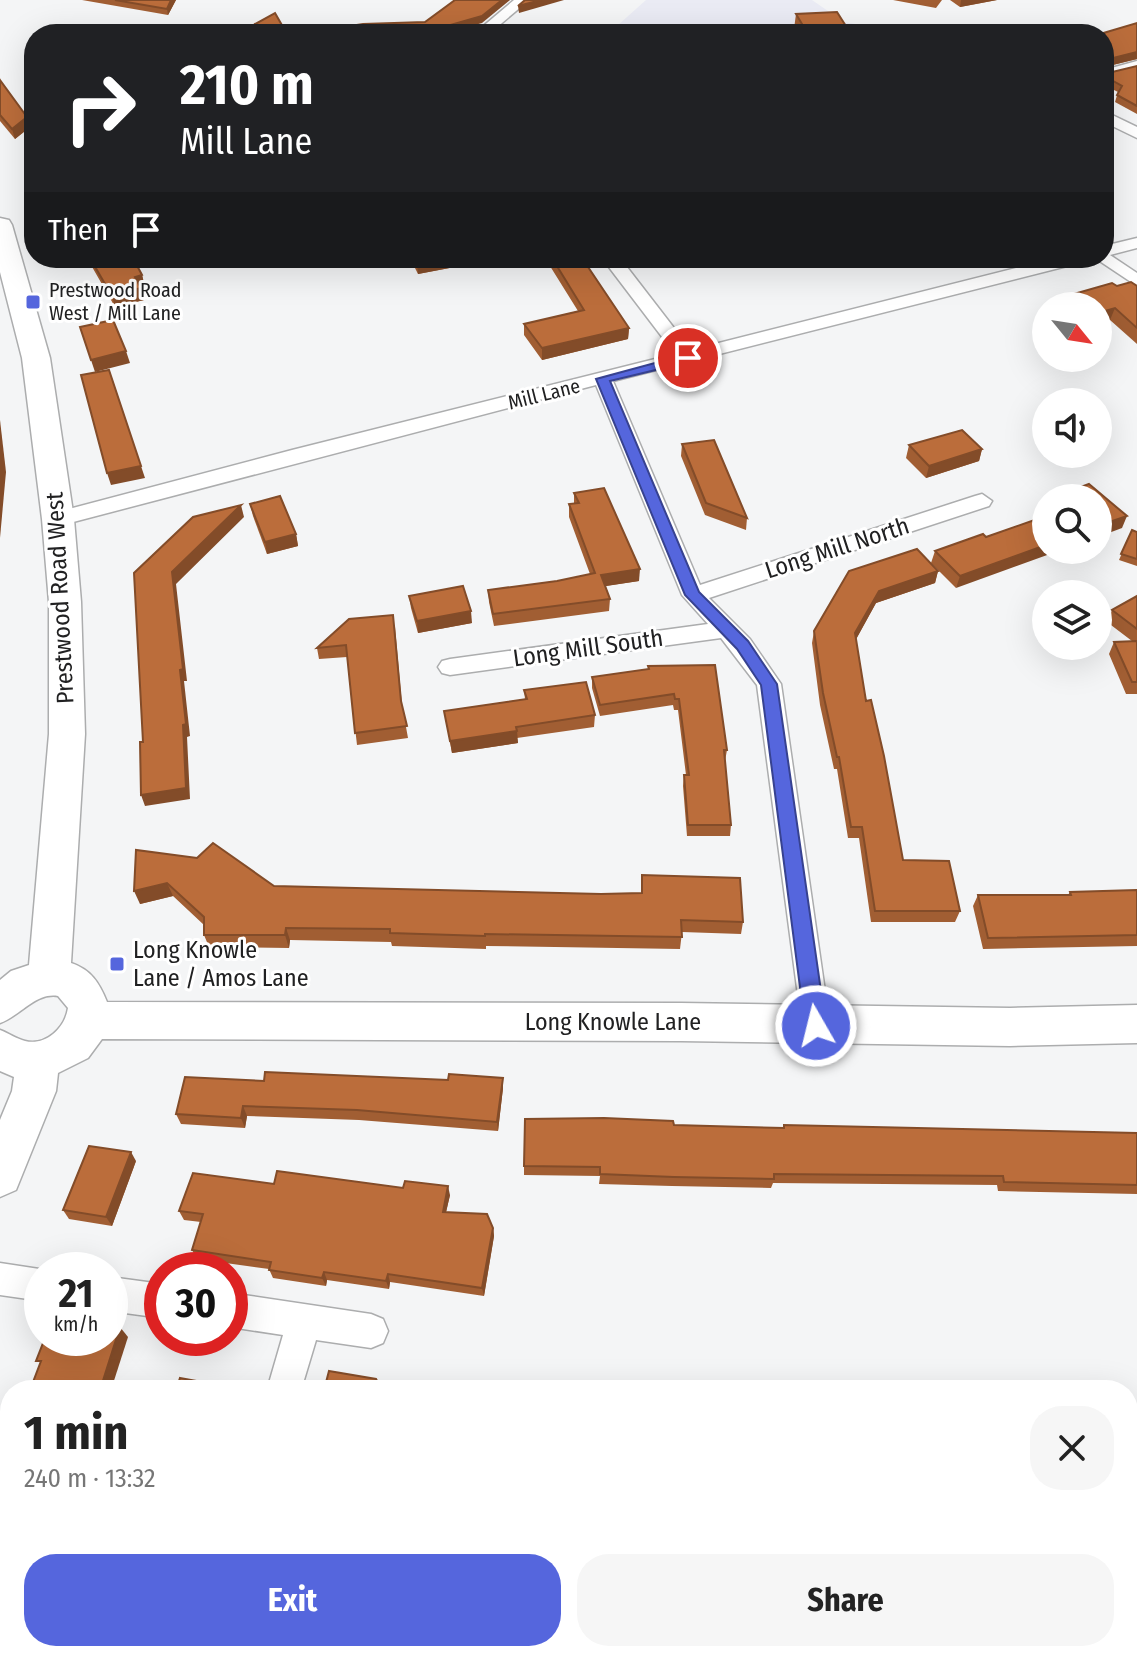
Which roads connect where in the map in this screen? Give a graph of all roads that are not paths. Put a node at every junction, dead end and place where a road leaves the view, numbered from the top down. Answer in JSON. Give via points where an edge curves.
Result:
{"nodes":[{"id":1,"x":522,"y":0,"type":"edge"},
{"id":2,"x":493,"y":24,"type":"edge"},
{"id":3,"x":1137,"y":65,"type":"edge"},
{"id":4,"x":1114,"y":72,"type":"edge"},
{"id":5,"x":1114,"y":121,"type":"edge"},
{"id":6,"x":1137,"y":133,"type":"edge"},
{"id":7,"x":0,"y":225,"type":"edge"},
{"id":8,"x":1137,"y":243,"type":"edge"},
{"id":9,"x":1114,"y":249,"type":"edge"},
{"id":10,"x":1114,"y":265,"type":"edge"},
{"id":11,"x":619,"y":268,"type":"edge"},
{"id":12,"x":1038,"y":268,"type":"edge"},
{"id":13,"x":1137,"y":281,"type":"edge"},
{"id":14,"x":688,"y":358,"type":"junction"},
{"id":15,"x":603,"y":379,"type":"junction"},
{"id":16,"x":982,"y":501,"type":"dead end"},
{"id":17,"x":58,"y":519,"type":"junction"},
{"id":18,"x":693,"y":595,"type":"junction"},
{"id":19,"x":726,"y":629,"type":"junction"},
{"id":20,"x":450,"y":667,"type":"dead end"},
{"id":21,"x":49,"y":977,"type":"junction"},
{"id":22,"x":0,"y":1005,"type":"edge"},
{"id":23,"x":88,"y":1020,"type":"junction"},
{"id":24,"x":1137,"y":1024,"type":"edge"},
{"id":25,"x":816,"y":1026,"type":"junction"},
{"id":26,"x":19,"y":1055,"type":"edge"},
{"id":27,"x":0,"y":1175,"type":"edge"},
{"id":28,"x":0,"y":1279,"type":"edge"},
{"id":29,"x":24,"y":1282,"type":"edge"},
{"id":30,"x":248,"y":1313,"type":"edge"},
{"id":31,"x":304,"y":1321,"type":"junction"},
{"id":32,"x":371,"y":1331,"type":"dead end"},
{"id":33,"x":287,"y":1380,"type":"edge"}],
"edges":[{"from":1,"to":2,"type":"street"},
{"from":3,"to":4,"type":"street"},
{"from":5,"to":6,"type":"street"},
{"from":7,"to":17,"type":"street","name":"Prestwood Road West","via":[[36,358]]},
{"from":8,"to":9,"type":"street"},
{"from":10,"to":13,"type":"street"},
{"from":11,"to":14,"type":"street"},
{"from":12,"to":14,"type":"street","name":"Mill Lane"},
{"from":14,"to":15,"type":"street","name":"Mill Lane"},
{"from":15,"to":17,"type":"street","name":"Mill Lane"},
{"from":15,"to":18,"type":"street"},
{"from":16,"to":18,"type":"street","name":"Long Mill North"},
{"from":17,"to":21,"type":"street","name":"Prestwood Road West","via":[[67,734]]},
{"from":18,"to":19,"type":"street"},
{"from":19,"to":20,"type":"street","name":"Long Mill South"},
{"from":19,"to":25,"type":"street","via":[[769,684]]},
{"from":21,"to":22,"type":"street","via":[[22,985]]},
{"from":21,"to":23,"type":"street","via":[[69,979],[85,992]]},
{"from":23,"to":25,"type":"street","name":"Long Knowle Lane"},
{"from":23,"to":26,"type":"street","via":[[71,1045]]},
{"from":24,"to":25,"type":"street","name":"Long Knowle Lane"},
{"from":26,"to":27,"type":"street","via":[[34,1091]]},
{"from":28,"to":29,"type":"street"},
{"from":30,"to":31,"type":"street"},
{"from":31,"to":32,"type":"street"},
{"from":31,"to":33,"type":"street"}]}
